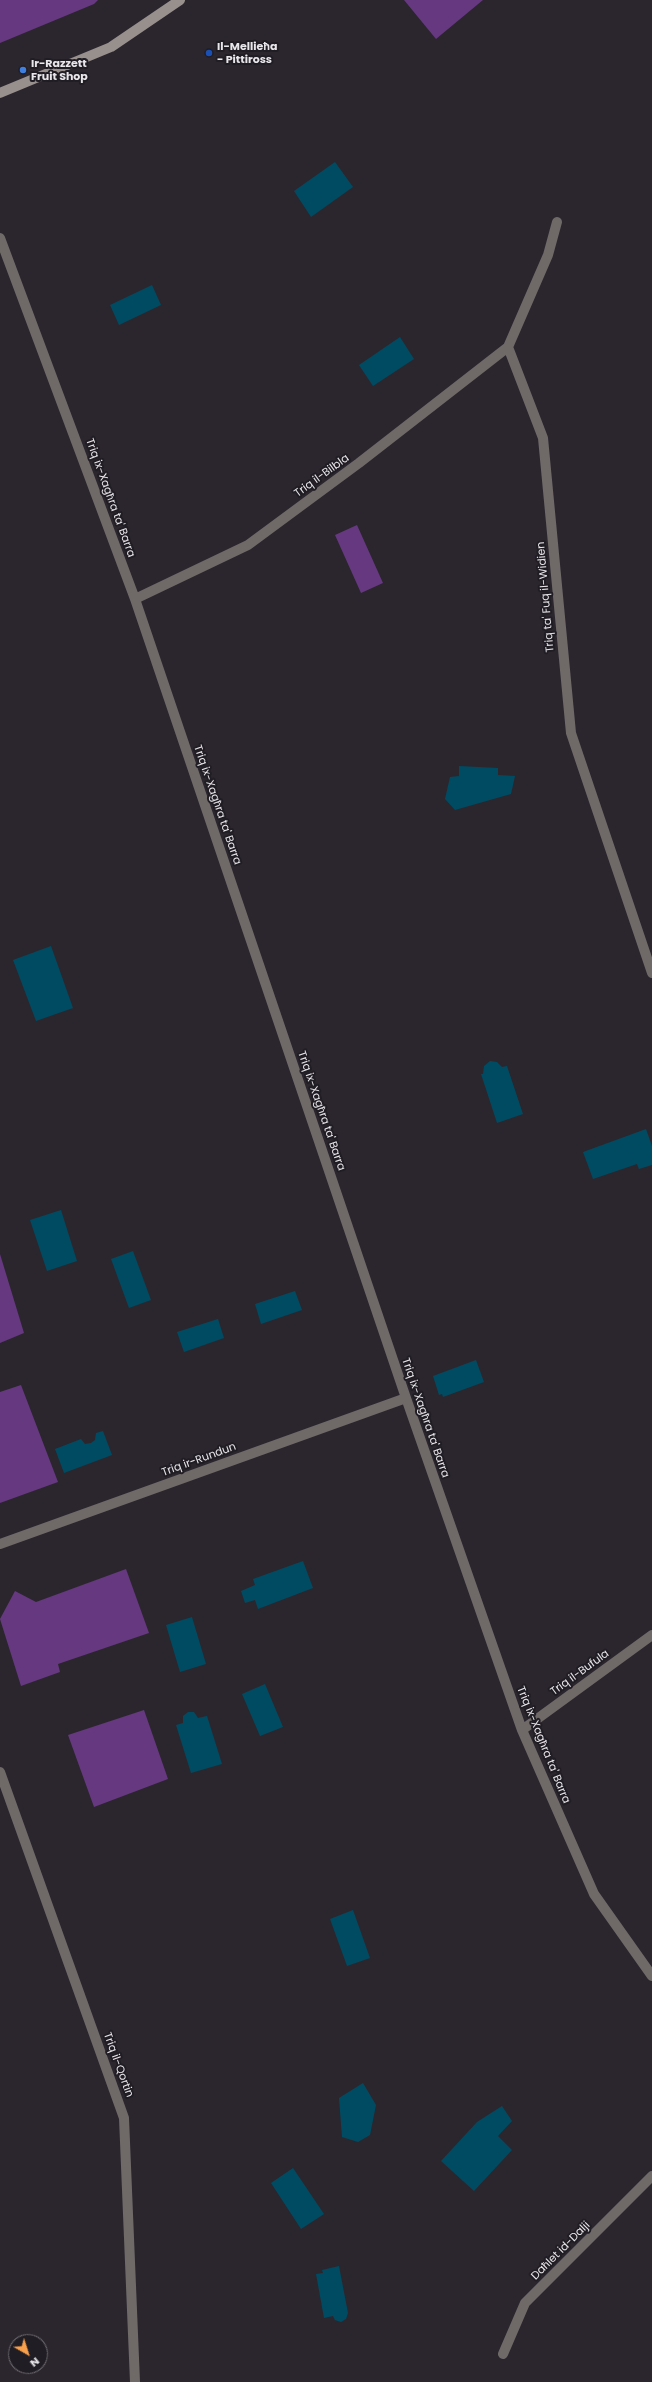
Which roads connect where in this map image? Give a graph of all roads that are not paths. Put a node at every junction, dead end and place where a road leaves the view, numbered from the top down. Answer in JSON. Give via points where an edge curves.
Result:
{"nodes":[{"id":1,"x":180,"y":0,"type":"edge"},
{"id":2,"x":0,"y":93,"type":"edge"},
{"id":3,"x":557,"y":222,"type":"dead end"},
{"id":4,"x":0,"y":238,"type":"edge"},
{"id":5,"x":508,"y":347,"type":"junction"},
{"id":6,"x":135,"y":599,"type":"junction"},
{"id":7,"x":652,"y":973,"type":"edge"},
{"id":8,"x":406,"y":1398,"type":"junction"},
{"id":9,"x":0,"y":1544,"type":"edge"},
{"id":10,"x":652,"y":1635,"type":"edge"},
{"id":11,"x":522,"y":1730,"type":"junction"},
{"id":12,"x":0,"y":1772,"type":"edge"},
{"id":13,"x":652,"y":1976,"type":"edge"},
{"id":14,"x":652,"y":2176,"type":"edge"},
{"id":15,"x":503,"y":2354,"type":"dead end"},
{"id":16,"x":135,"y":2382,"type":"edge"}],
"edges":[{"from":1,"to":2,"type":"main road","via":[[111,47]]},
{"from":3,"to":5,"type":"street","via":[[548,256]]},
{"from":4,"to":6,"type":"street","name":"Triq ix-Xagħra ta' Barra"},
{"from":5,"to":6,"type":"street","name":"Triq il-Bilbla","via":[[359,463],[248,545]]},
{"from":5,"to":7,"type":"street","name":"Triq ta' Fuq il-Widien","via":[[543,438],[571,733]]},
{"from":6,"to":8,"type":"street","name":"Triq ix-Xagħra ta' Barra"},
{"from":8,"to":9,"type":"street","name":"Triq ir-Rundun"},
{"from":8,"to":11,"type":"street","name":"Triq ix-Xagħra ta' Barra"},
{"from":10,"to":11,"type":"street","name":"Triq il-Bufula"},
{"from":11,"to":13,"type":"street","name":"Triq ix-Xagħra ta' Barra","via":[[594,1894]]},
{"from":12,"to":16,"type":"street","name":"Triq il-Qortin","via":[[124,2118]]},
{"from":14,"to":15,"type":"street","name":"Daħlet id-Dalji","via":[[525,2303]]}]}
